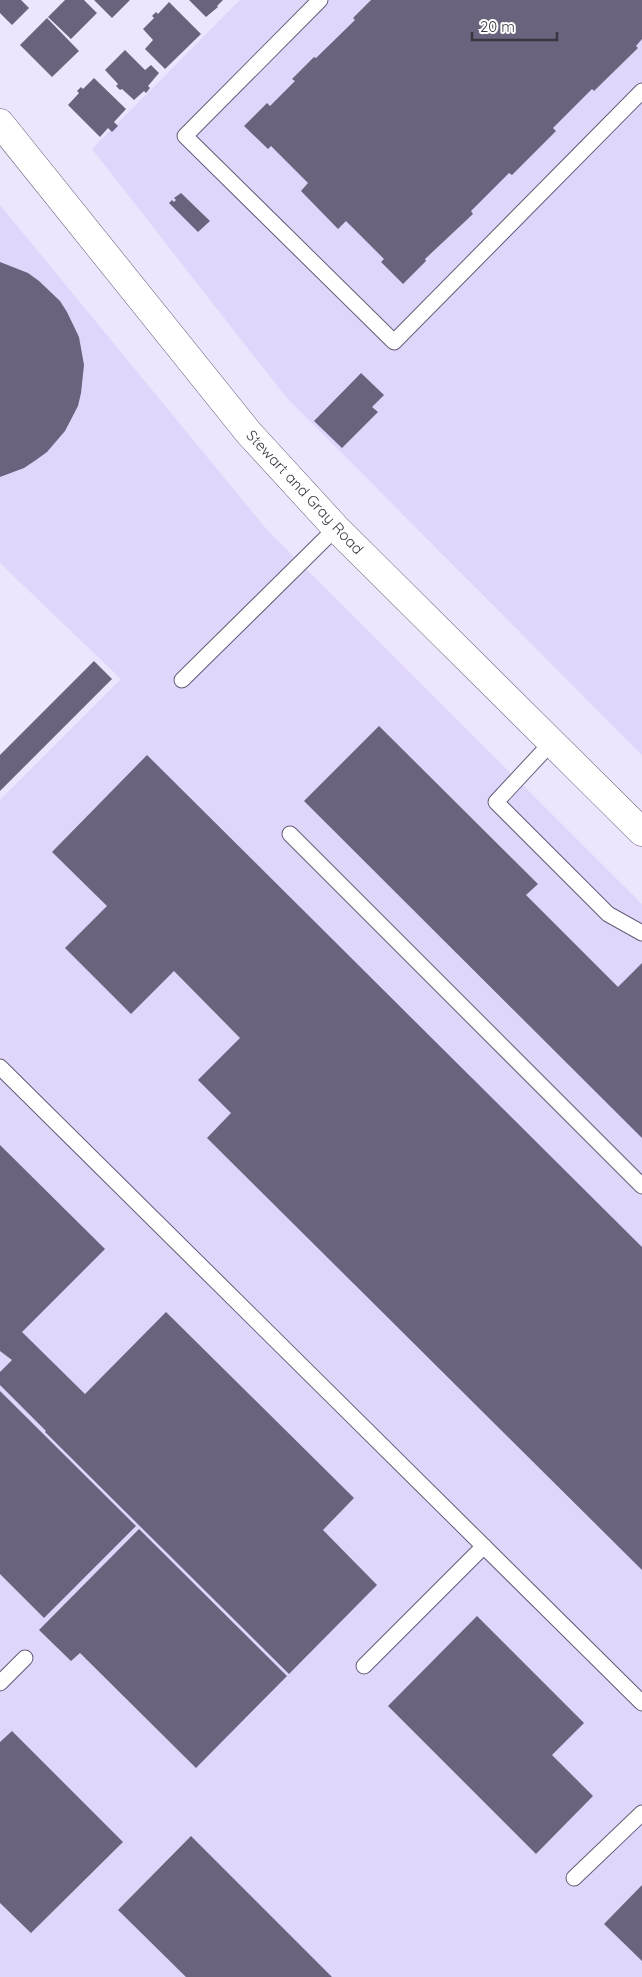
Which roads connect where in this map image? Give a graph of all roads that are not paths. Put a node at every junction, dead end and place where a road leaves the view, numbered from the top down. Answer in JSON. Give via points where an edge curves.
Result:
{"nodes":[{"id":1,"x":320,"y":0,"type":"edge"},
{"id":2,"x":642,"y":91,"type":"edge"},
{"id":3,"x":0,"y":123,"type":"edge"},
{"id":4,"x":336,"y":528,"type":"junction"},
{"id":5,"x":182,"y":680,"type":"dead end"},
{"id":6,"x":551,"y":743,"type":"junction"},
{"id":7,"x":642,"y":832,"type":"edge"},
{"id":8,"x":290,"y":834,"type":"dead end"},
{"id":9,"x":642,"y":933,"type":"edge"},
{"id":10,"x":0,"y":1067,"type":"edge"},
{"id":11,"x":642,"y":1186,"type":"edge"},
{"id":12,"x":484,"y":1546,"type":"junction"},
{"id":13,"x":25,"y":1658,"type":"dead end"},
{"id":14,"x":364,"y":1666,"type":"dead end"},
{"id":15,"x":0,"y":1683,"type":"edge"},
{"id":16,"x":642,"y":1703,"type":"edge"},
{"id":17,"x":642,"y":1813,"type":"edge"},
{"id":18,"x":574,"y":1878,"type":"dead end"}],
"edges":[{"from":1,"to":2,"type":"lane","via":[[185,136],[394,342]]},
{"from":3,"to":4,"type":"main road","name":"Stewart and Gray Road","via":[[248,432]]},
{"from":4,"to":5,"type":"lane"},
{"from":4,"to":6,"type":"main road","name":"Stewart and Gray Road"},
{"from":6,"to":7,"type":"main road","name":"Stewart and Gray Road"},
{"from":6,"to":9,"type":"lane","via":[[496,802],[608,914]]},
{"from":8,"to":11,"type":"lane"},
{"from":10,"to":12,"type":"lane"},
{"from":12,"to":14,"type":"lane"},
{"from":12,"to":16,"type":"lane"},
{"from":13,"to":15,"type":"lane"},
{"from":17,"to":18,"type":"lane"}]}
